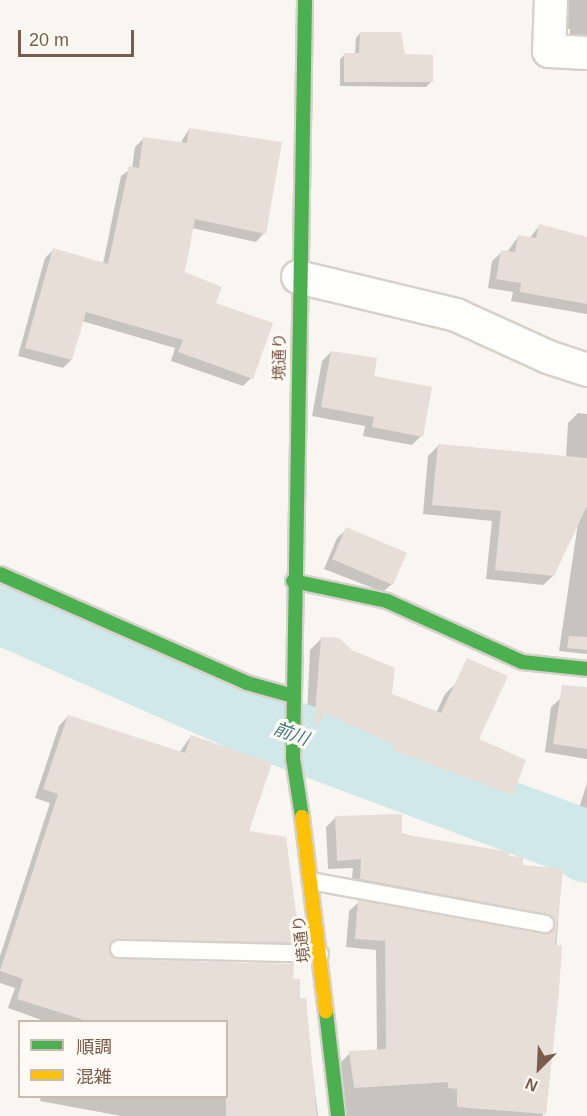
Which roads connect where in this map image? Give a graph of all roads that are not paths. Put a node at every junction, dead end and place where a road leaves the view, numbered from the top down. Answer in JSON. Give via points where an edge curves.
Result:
{"nodes":[{"id":1,"x":305,"y":0,"type":"edge"},
{"id":2,"x":552,"y":0,"type":"edge"},
{"id":3,"x":587,"y":53,"type":"edge"},
{"id":4,"x":298,"y":277,"type":"junction"},
{"id":5,"x":587,"y":370,"type":"edge"},
{"id":6,"x":0,"y":574,"type":"edge"},
{"id":7,"x":293,"y":581,"type":"junction"},
{"id":8,"x":587,"y":669,"type":"edge"},
{"id":9,"x":292,"y":696,"type":"junction"},
{"id":10,"x":312,"y":881,"type":"junction"},
{"id":11,"x":545,"y":924,"type":"dead end"},
{"id":12,"x":119,"y":949,"type":"dead end"},
{"id":13,"x":320,"y":954,"type":"junction"},
{"id":14,"x":338,"y":1116,"type":"edge"},
{"id":15,"x":343,"y":1116,"type":"edge"}],
"edges":[{"from":1,"to":4,"type":"street","name":"境通り","via":[[306,102]]},
{"from":2,"to":3,"type":"street","via":[[549,51]]},
{"from":4,"to":5,"type":"street","via":[[456,315],[548,357]]},
{"from":4,"to":7,"type":"street","name":"境通り"},
{"from":6,"to":9,"type":"street","via":[[247,682]]},
{"from":7,"to":8,"type":"street","via":[[387,601],[522,662]]},
{"from":7,"to":9,"type":"street","name":"境通り"},
{"from":9,"to":10,"type":"street","name":"境通り","via":[[293,758]]},
{"from":10,"to":11,"type":"lane"},
{"from":10,"to":13,"type":"street","name":"境通り"},
{"from":12,"to":13,"type":"lane"},
{"from":13,"to":14,"type":"street","name":"境通り"},
{"from":14,"to":15,"type":"lane"}]}
